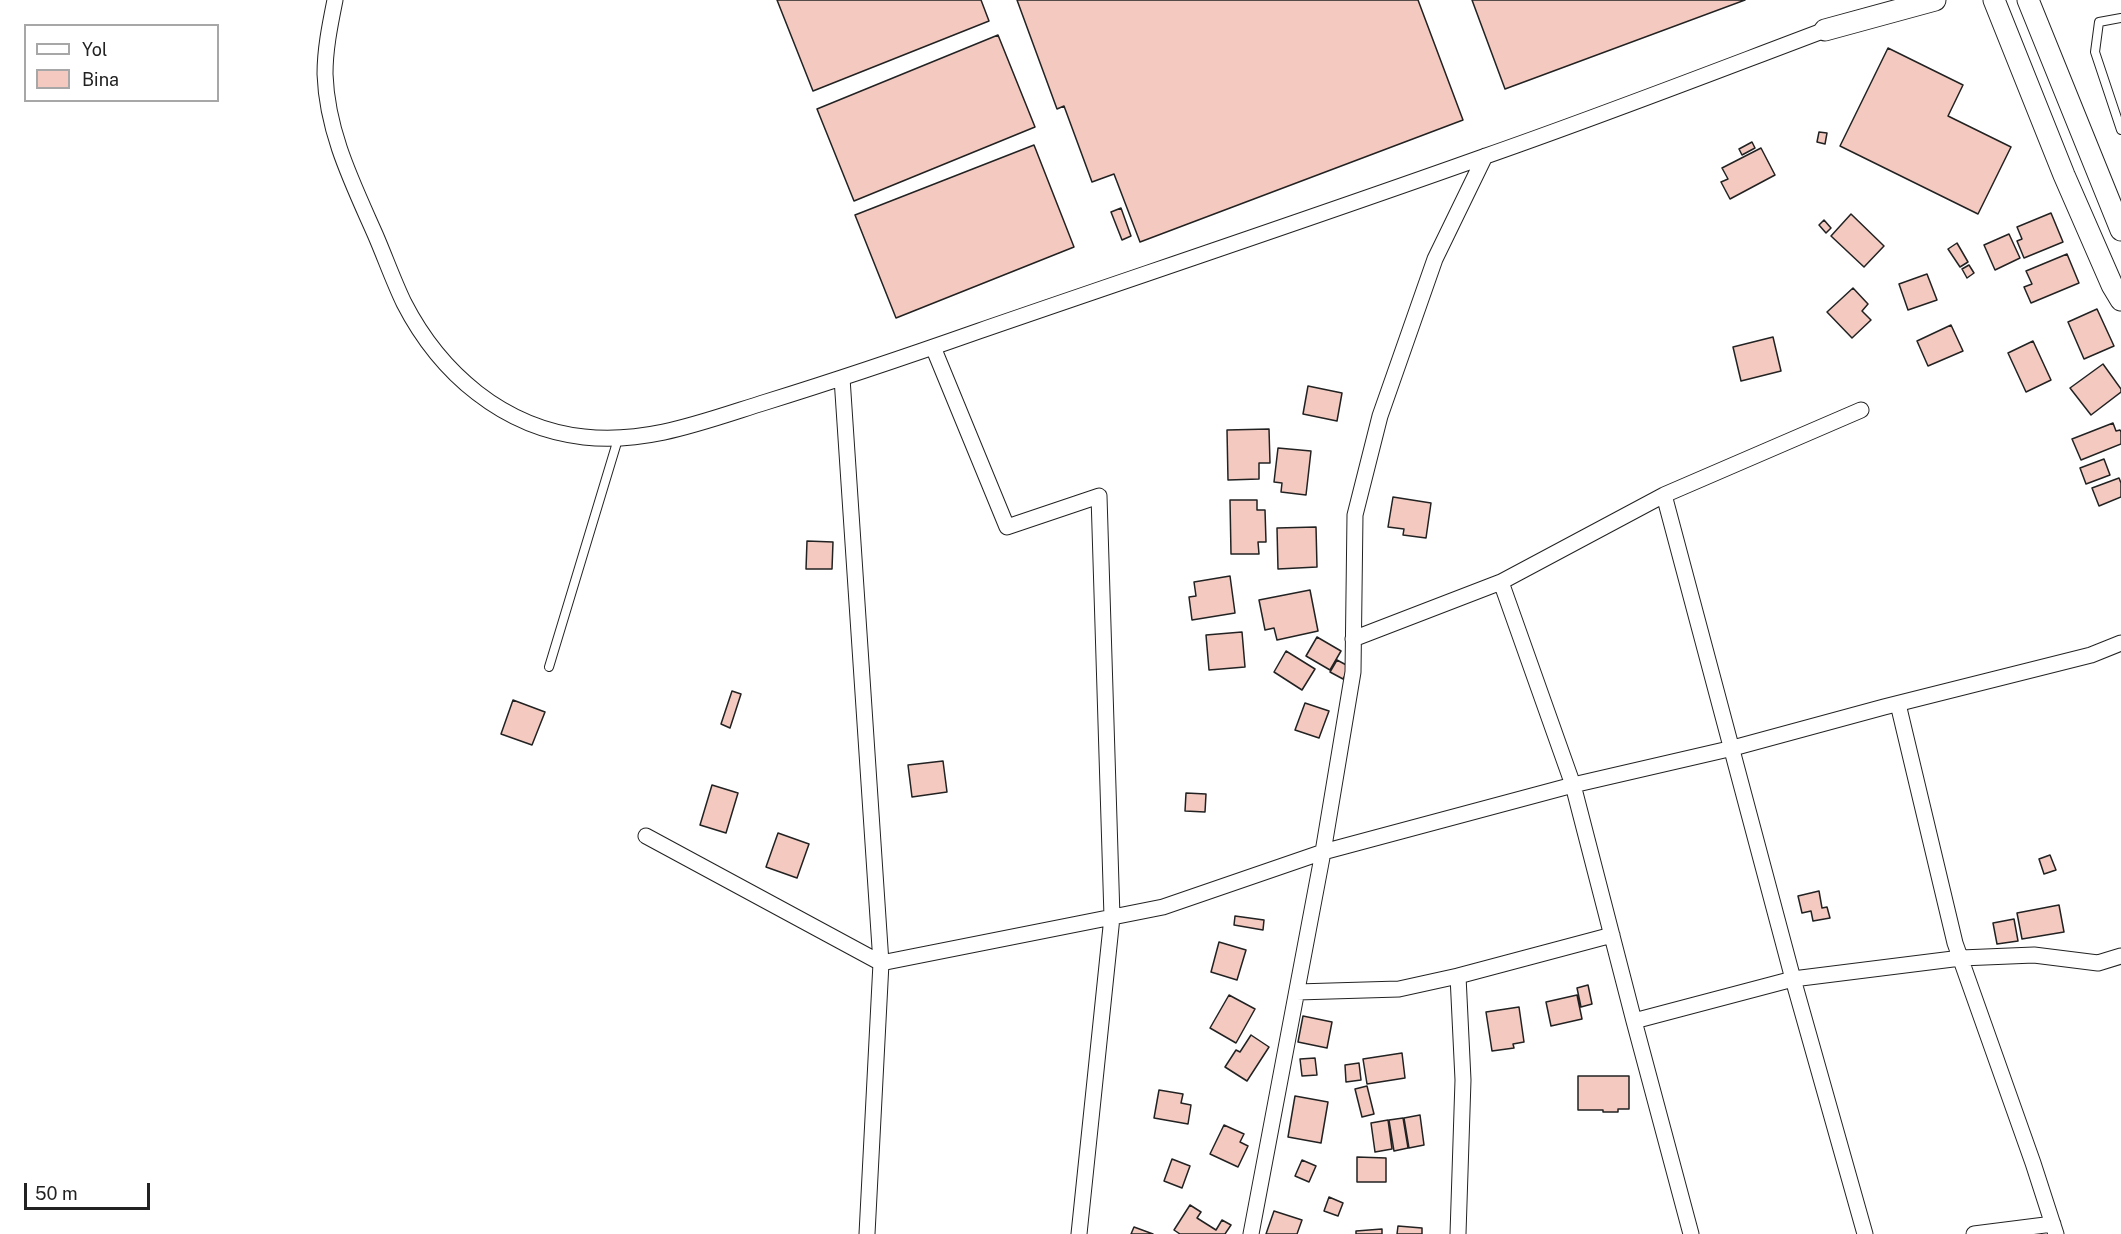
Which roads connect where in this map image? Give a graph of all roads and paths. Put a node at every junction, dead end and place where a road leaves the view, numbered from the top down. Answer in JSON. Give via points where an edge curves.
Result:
{"nodes":[{"id":1,"x":335,"y":0,"type":"edge"},
{"id":2,"x":1891,"y":0,"type":"edge"},
{"id":3,"x":1935,"y":0,"type":"edge"},
{"id":4,"x":1994,"y":0,"type":"edge"},
{"id":5,"x":2028,"y":0,"type":"edge"},
{"id":6,"x":2121,"y":18,"type":"edge"},
{"id":7,"x":1825,"y":30,"type":"junction"},
{"id":8,"x":2121,"y":130,"type":"edge"},
{"id":9,"x":1485,"y":156,"type":"junction"},
{"id":10,"x":2121,"y":230,"type":"edge"},
{"id":11,"x":2121,"y":300,"type":"edge"},
{"id":12,"x":933,"y":347,"type":"junction"},
{"id":13,"x":842,"y":378,"type":"junction"},
{"id":14,"x":1861,"y":410,"type":"dead end"},
{"id":15,"x":618,"y":439,"type":"junction"},
{"id":16,"x":1664,"y":495,"type":"junction"},
{"id":17,"x":1501,"y":582,"type":"junction"},
{"id":18,"x":1353,"y":639,"type":"junction"},
{"id":19,"x":2121,"y":643,"type":"edge"},
{"id":20,"x":549,"y":667,"type":"dead end"},
{"id":21,"x":1898,"y":704,"type":"junction"},
{"id":22,"x":1733,"y":748,"type":"junction"},
{"id":23,"x":1574,"y":785,"type":"junction"},
{"id":24,"x":646,"y":836,"type":"dead end"},
{"id":25,"x":1323,"y":852,"type":"junction"},
{"id":26,"x":1112,"y":917,"type":"junction"},
{"id":27,"x":1612,"y":935,"type":"junction"},
{"id":28,"x":2121,"y":956,"type":"edge"},
{"id":29,"x":1961,"y":958,"type":"junction"},
{"id":30,"x":881,"y":963,"type":"junction"},
{"id":31,"x":1458,"y":976,"type":"junction"},
{"id":32,"x":1793,"y":979,"type":"junction"},
{"id":33,"x":1297,"y":992,"type":"junction"},
{"id":34,"x":1634,"y":1021,"type":"junction"},
{"id":35,"x":2055,"y":1229,"type":"edge"},
{"id":36,"x":867,"y":1234,"type":"edge"},
{"id":37,"x":1079,"y":1234,"type":"edge"},
{"id":38,"x":1251,"y":1234,"type":"edge"},
{"id":39,"x":1458,"y":1234,"type":"edge"},
{"id":40,"x":1691,"y":1234,"type":"edge"},
{"id":41,"x":1865,"y":1234,"type":"edge"},
{"id":42,"x":1974,"y":1234,"type":"edge"}],
"edges":[{"from":1,"to":15,"type":"street","via":[[325,72],[333,130],[405,304],[424,335],[466,386],[495,407],[549,430]]},
{"from":2,"to":7,"type":"street"},
{"from":3,"to":7,"type":"street"},
{"from":4,"to":11,"type":"street","via":[[2064,175]]},
{"from":5,"to":10,"type":"street"},
{"from":6,"to":8,"type":"lane","via":[[2099,22],[2095,52]]},
{"from":7,"to":9,"type":"street"},
{"from":9,"to":12,"type":"street"},
{"from":9,"to":18,"type":"street","via":[[1435,259],[1380,416],[1355,515]]},
{"from":12,"to":13,"type":"street"},
{"from":12,"to":26,"type":"street","via":[[1007,528],[1099,496]]},
{"from":13,"to":15,"type":"street","via":[[677,431]]},
{"from":13,"to":30,"type":"street"},
{"from":14,"to":16,"type":"street"},
{"from":15,"to":20,"type":"lane"},
{"from":16,"to":17,"type":"street"},
{"from":16,"to":22,"type":"street"},
{"from":17,"to":18,"type":"street"},
{"from":17,"to":23,"type":"street"},
{"from":18,"to":25,"type":"street","via":[[1353,672]]},
{"from":19,"to":21,"type":"street","via":[[2091,655]]},
{"from":21,"to":22,"type":"street"},
{"from":21,"to":29,"type":"street"},
{"from":22,"to":23,"type":"street"},
{"from":22,"to":32,"type":"street"},
{"from":23,"to":25,"type":"street"},
{"from":23,"to":27,"type":"street"},
{"from":24,"to":30,"type":"street"},
{"from":25,"to":26,"type":"street","via":[[1163,907]]},
{"from":25,"to":33,"type":"street"},
{"from":26,"to":30,"type":"street"},
{"from":26,"to":37,"type":"street"},
{"from":27,"to":31,"type":"street"},
{"from":27,"to":34,"type":"street"},
{"from":28,"to":29,"type":"street","via":[[2098,963],[2034,955]]},
{"from":29,"to":32,"type":"street"},
{"from":29,"to":35,"type":"street"},
{"from":30,"to":36,"type":"street"},
{"from":31,"to":33,"type":"street","via":[[1399,989]]},
{"from":31,"to":39,"type":"street","via":[[1463,1080]]},
{"from":32,"to":34,"type":"street"},
{"from":32,"to":41,"type":"street"},
{"from":33,"to":38,"type":"street"},
{"from":34,"to":40,"type":"street"},
{"from":35,"to":42,"type":"street"}]}
